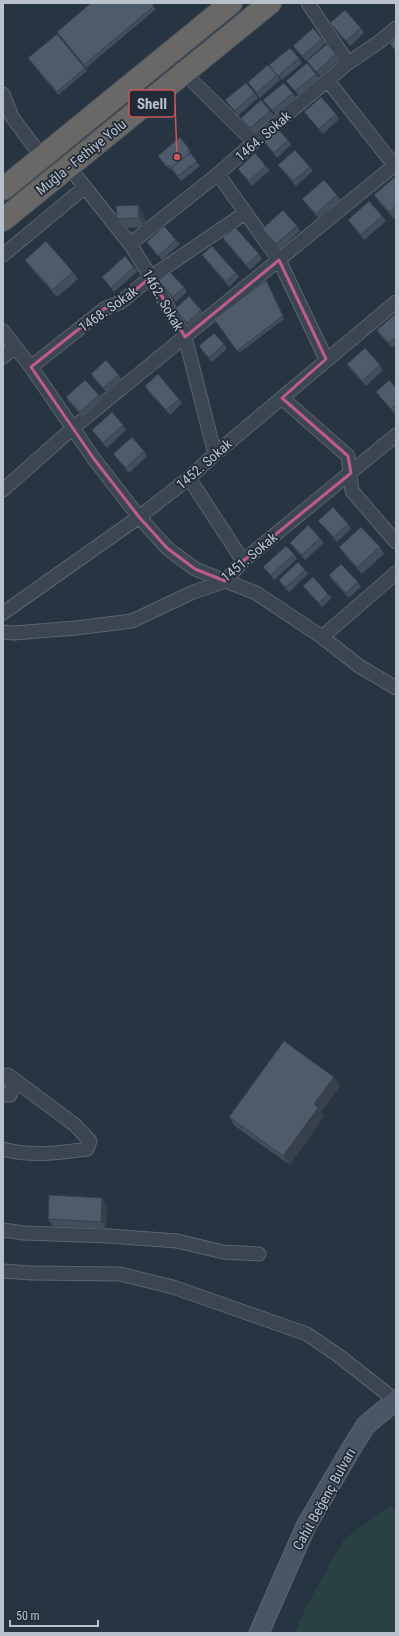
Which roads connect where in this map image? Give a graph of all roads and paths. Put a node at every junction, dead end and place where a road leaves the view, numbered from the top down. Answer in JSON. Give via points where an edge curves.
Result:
{"nodes":[{"id":1,"x":231,"y":3,"type":"edge"},
{"id":2,"x":270,"y":3,"type":"edge"},
{"id":3,"x":308,"y":3,"type":"edge"},
{"id":4,"x":396,"y":28,"type":"edge"},
{"id":5,"x":348,"y":63,"type":"junction"},
{"id":6,"x":184,"y":73,"type":"junction"},
{"id":7,"x":328,"y":80,"type":"junction"},
{"id":8,"x":3,"y":94,"type":"edge"},
{"id":9,"x":254,"y":142,"type":"junction"},
{"id":10,"x":42,"y":157,"type":"junction"},
{"id":11,"x":395,"y":165,"type":"edge"},
{"id":12,"x":69,"y":167,"type":"junction"},
{"id":13,"x":218,"y":174,"type":"junction"},
{"id":14,"x":85,"y":187,"type":"junction"},
{"id":15,"x":3,"y":189,"type":"edge"},
{"id":16,"x":245,"y":213,"type":"junction"},
{"id":17,"x":3,"y":220,"type":"edge"},
{"id":18,"x":130,"y":244,"type":"junction"},
{"id":19,"x":3,"y":255,"type":"edge"},
{"id":20,"x":279,"y":260,"type":"junction"},
{"id":21,"x":151,"y":277,"type":"junction"},
{"id":22,"x":396,"y":302,"type":"edge"},
{"id":23,"x":3,"y":331,"type":"edge"},
{"id":24,"x":184,"y":337,"type":"junction"},
{"id":25,"x":15,"y":347,"type":"junction"},
{"id":26,"x":3,"y":357,"type":"edge"},
{"id":27,"x":326,"y":359,"type":"junction"},
{"id":28,"x":31,"y":367,"type":"junction"},
{"id":29,"x":282,"y":398,"type":"junction"},
{"id":30,"x":74,"y":428,"type":"junction"},
{"id":31,"x":396,"y":435,"type":"edge"},
{"id":32,"x":215,"y":454,"type":"junction"},
{"id":33,"x":351,"y":473,"type":"junction"},
{"id":34,"x":189,"y":478,"type":"junction"},
{"id":35,"x":3,"y":490,"type":"edge"},
{"id":36,"x":139,"y":517,"type":"junction"},
{"id":37,"x":396,"y":542,"type":"edge"},
{"id":38,"x":243,"y":561,"type":"junction"},
{"id":39,"x":396,"y":573,"type":"edge"},
{"id":40,"x":225,"y":581,"type":"junction"},
{"id":41,"x":3,"y":612,"type":"edge"},
{"id":42,"x":3,"y":632,"type":"edge"},
{"id":43,"x":322,"y":637,"type":"junction"},
{"id":44,"x":396,"y":688,"type":"edge"},
{"id":45,"x":5,"y":1073,"type":"edge"},
{"id":46,"x":3,"y":1095,"type":"edge"},
{"id":47,"x":3,"y":1149,"type":"edge"},
{"id":48,"x":3,"y":1230,"type":"edge"},
{"id":49,"x":258,"y":1254,"type":"dead end"},
{"id":50,"x":3,"y":1271,"type":"edge"},
{"id":51,"x":396,"y":1400,"type":"edge"},
{"id":52,"x":259,"y":1633,"type":"edge"}],
"edges":[{"from":1,"to":10,"type":"highway","name":"Muğla - Fethiye Yolu"},
{"from":2,"to":6,"type":"highway","name":"Muğla - Fethiye Yolu"},
{"from":3,"to":5,"type":"street"},
{"from":4,"to":5,"type":"street","name":"1464. Sokak"},
{"from":5,"to":7,"type":"street","name":"1464. Sokak"},
{"from":6,"to":9,"type":"street"},
{"from":6,"to":12,"type":"highway","name":"Muğla - Fethiye Yolu"},
{"from":7,"to":9,"type":"street","name":"1464. Sokak"},
{"from":7,"to":11,"type":"street"},
{"from":8,"to":10,"type":"street","via":[[12,117]]},
{"from":9,"to":13,"type":"street","name":"1464. Sokak"},
{"from":10,"to":15,"type":"highway","name":"Muğla - Fethiye Yolu"},
{"from":11,"to":20,"type":"street"},
{"from":12,"to":14,"type":"street","name":"1462. Sokak"},
{"from":12,"to":17,"type":"highway","name":"Muğla - Fethiye Yolu"},
{"from":13,"to":16,"type":"street"},
{"from":13,"to":18,"type":"street","name":"1464. Sokak"},
{"from":14,"to":18,"type":"street","name":"1462. Sokak"},
{"from":14,"to":19,"type":"street"},
{"from":16,"to":20,"type":"street"},
{"from":16,"to":21,"type":"street","name":"1468. Sokak"},
{"from":18,"to":21,"type":"street","name":"1462. Sokak"},
{"from":20,"to":24,"type":"street"},
{"from":20,"to":27,"type":"street"},
{"from":21,"to":24,"type":"street","name":"1462. Sokak"},
{"from":21,"to":28,"type":"street","name":"1468. Sokak","via":[[121,302],[104,309]]},
{"from":22,"to":27,"type":"street","name":"1452. Sokak"},
{"from":23,"to":25,"type":"street"},
{"from":24,"to":30,"type":"street"},
{"from":24,"to":32,"type":"street","name":"1462. Sokak"},
{"from":25,"to":26,"type":"street"},
{"from":25,"to":28,"type":"street"},
{"from":27,"to":29,"type":"street","name":"1452. Sokak"},
{"from":28,"to":30,"type":"street"},
{"from":29,"to":32,"type":"street","name":"1452. Sokak"},
{"from":29,"to":33,"type":"street","via":[[348,456]]},
{"from":30,"to":35,"type":"street"},
{"from":30,"to":36,"type":"street","via":[[94,459]]},
{"from":31,"to":33,"type":"street","name":"1451. Sokak"},
{"from":32,"to":34,"type":"street","name":"1452. Sokak"},
{"from":33,"to":37,"type":"street","via":[[352,490]]},
{"from":33,"to":38,"type":"street","name":"1451. Sokak"},
{"from":34,"to":36,"type":"street","name":"1452. Sokak"},
{"from":34,"to":38,"type":"street"},
{"from":36,"to":40,"type":"street","via":[[181,560],[194,569]]},
{"from":36,"to":41,"type":"street","name":"1452. Sokak"},
{"from":38,"to":40,"type":"street","name":"1451. Sokak"},
{"from":39,"to":43,"type":"street"},
{"from":40,"to":42,"type":"street","name":"1451. Sokak","via":[[191,593],[132,621],[76,628]]},
{"from":40,"to":43,"type":"street","via":[[256,593]]},
{"from":43,"to":44,"type":"street","via":[[359,666]]},
{"from":45,"to":46,"type":"street","via":[[13,1088],[10,1095]]},
{"from":45,"to":47,"type":"street","via":[[75,1125],[90,1141],[87,1149],[60,1153],[20,1154]]},
{"from":48,"to":49,"type":"street","via":[[177,1241],[223,1252]]},
{"from":50,"to":51,"type":"street","via":[[120,1274],[173,1287],[307,1334]]},
{"from":51,"to":52,"type":"main road","name":"Cahit Beğenç Bulvarı","via":[[366,1425],[351,1449],[306,1526]]}]}
